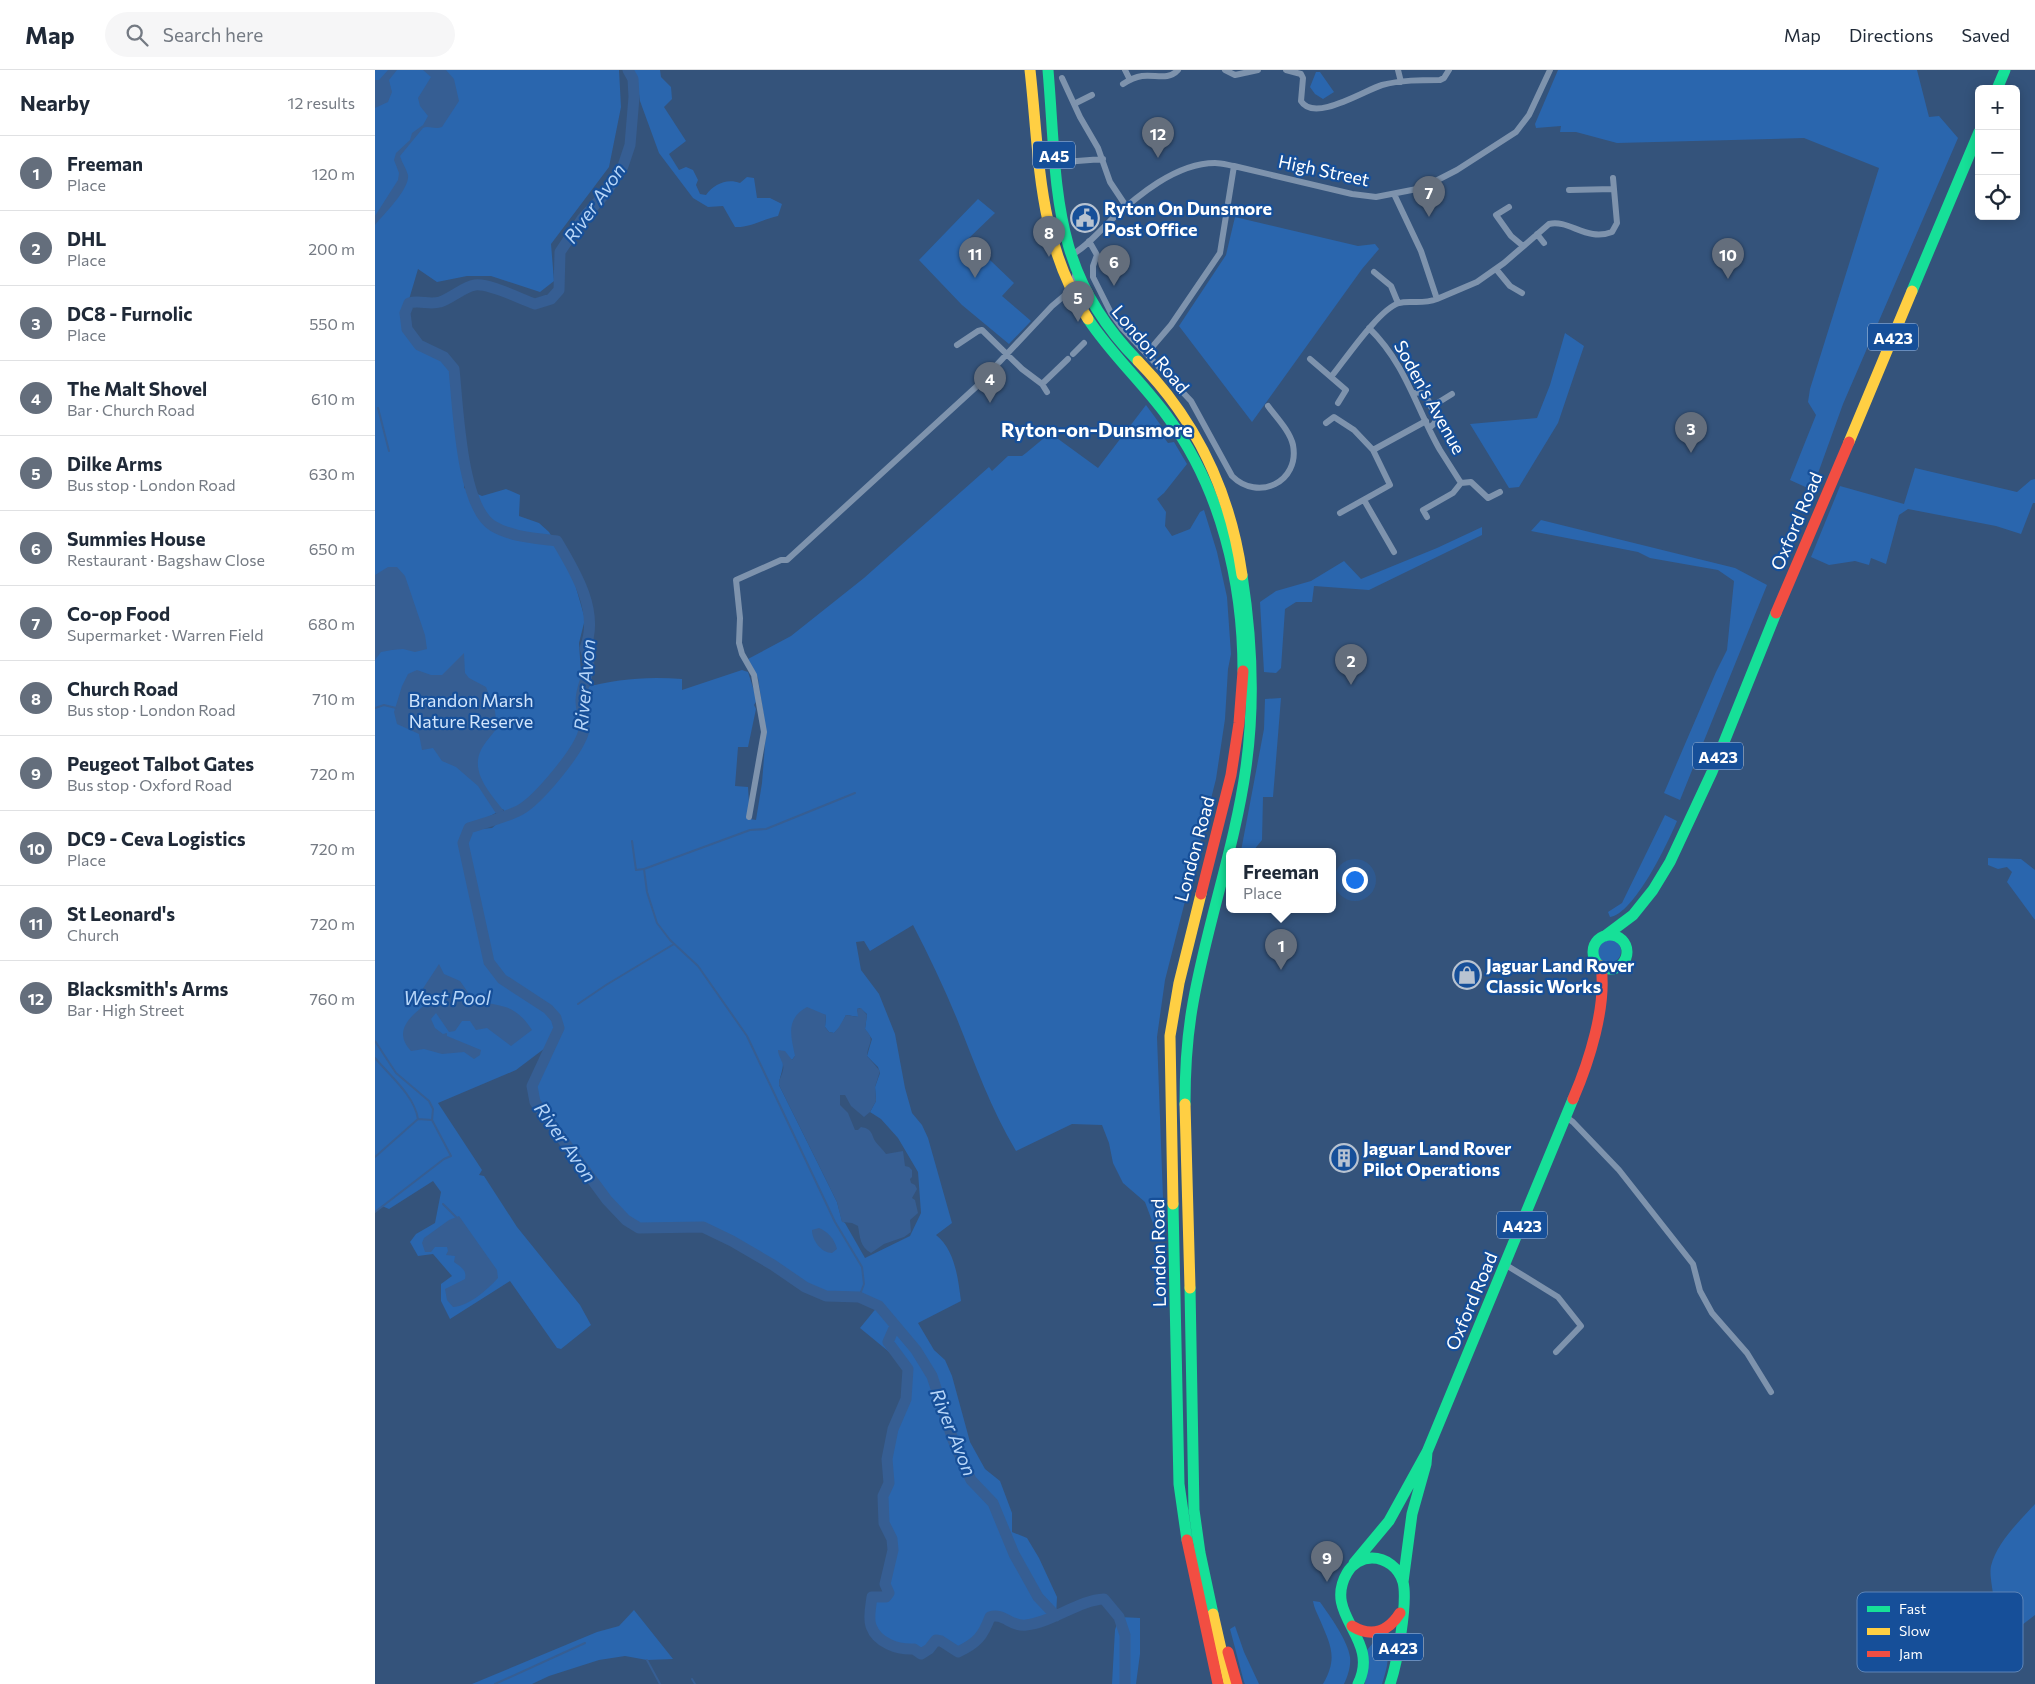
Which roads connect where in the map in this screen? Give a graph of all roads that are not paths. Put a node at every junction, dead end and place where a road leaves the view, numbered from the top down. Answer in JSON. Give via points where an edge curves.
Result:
{"nodes":[{"id":1,"x":1031,"y":70,"type":"edge"},
{"id":2,"x":1048,"y":70,"type":"edge"},
{"id":3,"x":1125,"y":70,"type":"edge"},
{"id":4,"x":1178,"y":70,"type":"edge"},
{"id":5,"x":1225,"y":70,"type":"edge"},
{"id":6,"x":1258,"y":70,"type":"edge"},
{"id":7,"x":1286,"y":70,"type":"edge"},
{"id":8,"x":1398,"y":70,"type":"edge"},
{"id":9,"x":1449,"y":70,"type":"edge"},
{"id":10,"x":1550,"y":70,"type":"edge"},
{"id":11,"x":2005,"y":70,"type":"edge"},
{"id":12,"x":1062,"y":78,"type":"dead end"},
{"id":13,"x":1130,"y":80,"type":"junction"},
{"id":14,"x":1401,"y":82,"type":"junction"},
{"id":15,"x":1123,"y":84,"type":"dead end"},
{"id":16,"x":1999,"y":85,"type":"edge"},
{"id":17,"x":1091,"y":95,"type":"dead end"},
{"id":18,"x":1074,"y":104,"type":"junction"},
{"id":19,"x":1975,"y":142,"type":"edge"},
{"id":20,"x":1103,"y":159,"type":"junction"},
{"id":21,"x":1064,"y":162,"type":"dead end"},
{"id":22,"x":1234,"y":166,"type":"junction"},
{"id":23,"x":1613,"y":178,"type":"dead end"},
{"id":24,"x":1614,"y":189,"type":"junction"},
{"id":25,"x":1569,"y":190,"type":"dead end"},
{"id":26,"x":1394,"y":194,"type":"junction"},
{"id":27,"x":1125,"y":206,"type":"junction"},
{"id":28,"x":1509,"y":207,"type":"dead end"},
{"id":29,"x":1537,"y":234,"type":"junction"},
{"id":30,"x":1089,"y":241,"type":"junction"},
{"id":31,"x":1544,"y":243,"type":"dead end"},
{"id":32,"x":1523,"y":246,"type":"junction"},
{"id":33,"x":1070,"y":256,"type":"junction"},
{"id":34,"x":1496,"y":269,"type":"junction"},
{"id":35,"x":1076,"y":271,"type":"junction"},
{"id":36,"x":1374,"y":272,"type":"dead end"},
{"id":37,"x":1071,"y":290,"type":"junction"},
{"id":38,"x":1522,"y":293,"type":"dead end"},
{"id":39,"x":1437,"y":300,"type":"junction"},
{"id":40,"x":1398,"y":303,"type":"junction"},
{"id":41,"x":1369,"y":328,"type":"junction"},
{"id":42,"x":1084,"y":343,"type":"dead end"},
{"id":43,"x":957,"y":345,"type":"dead end"},
{"id":44,"x":1147,"y":353,"type":"junction"},
{"id":45,"x":1006,"y":354,"type":"junction"},
{"id":46,"x":1310,"y":359,"type":"dead end"},
{"id":47,"x":1331,"y":377,"type":"junction"},
{"id":48,"x":1042,"y":384,"type":"junction"},
{"id":49,"x":1047,"y":392,"type":"dead end"},
{"id":50,"x":1414,"y":393,"type":"junction"},
{"id":51,"x":1452,"y":394,"type":"dead end"},
{"id":52,"x":1338,"y":403,"type":"dead end"},
{"id":53,"x":1268,"y":406,"type":"dead end"},
{"id":54,"x":1431,"y":407,"type":"junction"},
{"id":55,"x":1426,"y":421,"type":"junction"},
{"id":56,"x":1327,"y":423,"type":"dead end"},
{"id":57,"x":1429,"y":428,"type":"junction"},
{"id":58,"x":1373,"y":450,"type":"junction"},
{"id":59,"x":1461,"y":482,"type":"junction"},
{"id":60,"x":1500,"y":492,"type":"dead end"},
{"id":61,"x":1364,"y":500,"type":"junction"},
{"id":62,"x":1340,"y":513,"type":"dead end"},
{"id":63,"x":1427,"y":517,"type":"dead end"},
{"id":64,"x":1394,"y":552,"type":"dead end"},
{"id":65,"x":749,"y":817,"type":"dead end"},
{"id":66,"x":1229,"y":848,"type":"edge"},
{"id":67,"x":1226,"y":858,"type":"edge"},
{"id":68,"x":1632,"y":917,"type":"junction"},
{"id":69,"x":1605,"y":936,"type":"junction"},
{"id":70,"x":1625,"y":946,"type":"junction"},
{"id":71,"x":1620,"y":965,"type":"junction"},
{"id":72,"x":1601,"y":966,"type":"junction"},
{"id":73,"x":1603,"y":994,"type":"junction"},
{"id":74,"x":1566,"y":1117,"type":"junction"},
{"id":75,"x":1506,"y":1265,"type":"junction"},
{"id":76,"x":1556,"y":1352,"type":"dead end"},
{"id":77,"x":1771,"y":1392,"type":"dead end"},
{"id":78,"x":1427,"y":1452,"type":"junction"},
{"id":79,"x":1355,"y":1563,"type":"junction"},
{"id":80,"x":1403,"y":1584,"type":"junction"},
{"id":81,"x":1207,"y":1591,"type":"junction"},
{"id":82,"x":1402,"y":1610,"type":"junction"},
{"id":83,"x":1349,"y":1623,"type":"junction"},
{"id":84,"x":1218,"y":1684,"type":"edge"},
{"id":85,"x":1229,"y":1684,"type":"edge"},
{"id":86,"x":1237,"y":1684,"type":"edge"},
{"id":87,"x":1358,"y":1684,"type":"edge"},
{"id":88,"x":1390,"y":1684,"type":"edge"}],
"edges":[{"from":1,"to":37,"type":"highway","name":"London Road","number":"A45","via":[[1049,228]]},
{"from":2,"to":33,"type":"highway","name":"London Road","number":"A45","via":[[1060,208],[1064,240]]},
{"from":3,"to":13,"type":"street"},
{"from":4,"to":13,"type":"street","via":[[1168,76],[1144,76]]},
{"from":5,"to":6,"type":"street","via":[[1235,75]]},
{"from":7,"to":14,"type":"street","via":[[1301,74],[1301,102],[1305,107],[1332,107],[1369,90]]},
{"from":8,"to":14,"type":"street"},
{"from":9,"to":14,"type":"street","via":[[1440,80]]},
{"from":10,"to":26,"type":"street","name":"High Street","via":[[1529,114],[1515,132],[1435,182]]},
{"from":11,"to":16,"type":"highway"},
{"from":12,"to":18,"type":"street"},
{"from":13,"to":15,"type":"street"},
{"from":17,"to":18,"type":"street"},
{"from":18,"to":20,"type":"street"},
{"from":19,"to":68,"type":"highway","name":"Oxford Road","number":"A423","via":[[1710,776],[1669,866]]},
{"from":20,"to":21,"type":"street"},
{"from":20,"to":27,"type":"street","via":[[1110,182]]},
{"from":22,"to":26,"type":"street","name":"High Street","via":[[1352,194],[1376,197]]},
{"from":22,"to":27,"type":"street","name":"High Street","via":[[1214,163],[1176,174]]},
{"from":22,"to":44,"type":"street","via":[[1220,253],[1176,318]]},
{"from":23,"to":24,"type":"street"},
{"from":24,"to":25,"type":"street"},
{"from":24,"to":29,"type":"street","via":[[1617,224],[1612,232],[1587,233],[1555,222]]},
{"from":26,"to":39,"type":"street","via":[[1421,251]]},
{"from":27,"to":30,"type":"street","name":"High Street"},
{"from":28,"to":32,"type":"street","via":[[1496,215]]},
{"from":29,"to":31,"type":"street"},
{"from":29,"to":32,"type":"street"},
{"from":30,"to":33,"type":"street","name":"High Street"},
{"from":30,"to":44,"type":"street","via":[[1097,255],[1093,278],[1103,299],[1118,323]]},
{"from":32,"to":34,"type":"street"},
{"from":33,"to":35,"type":"highway","name":"London Road","number":"A45"},
{"from":34,"to":38,"type":"street","via":[[1510,286]]},
{"from":34,"to":39,"type":"street","via":[[1477,282]]},
{"from":35,"to":37,"type":"street"},
{"from":35,"to":66,"type":"highway","name":"London Road","number":"A45","via":[[1105,324],[1165,390],[1184,416],[1212,468],[1233,527],[1245,586],[1252,650],[1251,721],[1242,793]]},
{"from":36,"to":40,"type":"street","via":[[1391,286]]},
{"from":37,"to":45,"type":"street"},
{"from":37,"to":84,"type":"highway","name":"London Road","number":"A45","via":[[1095,330],[1159,405],[1185,442],[1222,530],[1240,616],[1243,685],[1236,747],[1181,970],[1170,1036],[1179,1484],[1189,1556]]},
{"from":39,"to":40,"type":"street"},
{"from":40,"to":41,"type":"street"},
{"from":41,"to":47,"type":"street"},
{"from":41,"to":50,"type":"street","name":"Soden's Avenue","via":[[1400,366]]},
{"from":42,"to":48,"type":"street"},
{"from":43,"to":45,"type":"street","via":[[982,330]]},
{"from":44,"to":53,"type":"street","via":[[1191,401],[1232,476],[1255,488],[1264,488],[1280,480],[1289,472],[1293,462],[1291,439]]},
{"from":45,"to":48,"type":"street"},
{"from":45,"to":65,"type":"street","via":[[951,411],[787,560],[736,580],[739,643],[754,675],[764,732]]},
{"from":46,"to":47,"type":"street"},
{"from":47,"to":52,"type":"street","via":[[1346,390]]},
{"from":48,"to":49,"type":"street"},
{"from":50,"to":54,"type":"street","via":[[1424,394]]},
{"from":50,"to":55,"type":"street","name":"Soden's Avenue"},
{"from":51,"to":54,"type":"street"},
{"from":54,"to":57,"type":"street","via":[[1436,418]]},
{"from":55,"to":57,"type":"street","name":"Soden's Avenue"},
{"from":55,"to":58,"type":"street"},
{"from":56,"to":58,"type":"street","via":[[1333,417],[1354,430]]},
{"from":57,"to":59,"type":"street","name":"Soden's Avenue"},
{"from":58,"to":61,"type":"street","via":[[1390,485]]},
{"from":59,"to":60,"type":"street","via":[[1471,482],[1488,498]]},
{"from":59,"to":63,"type":"street","via":[[1453,493],[1423,510]]},
{"from":61,"to":62,"type":"street"},
{"from":61,"to":64,"type":"street"},
{"from":67,"to":81,"type":"highway","name":"London Road","number":"A45","via":[[1191,1005],[1187,1050],[1186,1137],[1195,1510]]},
{"from":68,"to":69,"type":"highway","name":"Oxford Road","number":"A423"},
{"from":68,"to":70,"type":"highway","name":"Oxford Road","number":"A423"},
{"from":69,"to":70,"type":"highway","via":[[1616,936]]},
{"from":69,"to":72,"type":"highway","via":[[1593,948],[1594,958]]},
{"from":70,"to":71,"type":"highway","via":[[1626,956]]},
{"from":71,"to":72,"type":"highway","via":[[1610,969]]},
{"from":71,"to":73,"type":"highway","name":"Oxford Road","number":"A423"},
{"from":72,"to":73,"type":"highway","name":"Oxford Road","number":"A423"},
{"from":73,"to":74,"type":"highway","name":"Oxford Road","number":"A423","via":[[1585,1071]]},
{"from":74,"to":75,"type":"highway","name":"Oxford Road","number":"A423"},
{"from":74,"to":77,"type":"street","via":[[1619,1170],[1693,1264],[1700,1291],[1712,1313],[1747,1353]]},
{"from":75,"to":76,"type":"street","via":[[1558,1297],[1581,1326]]},
{"from":75,"to":78,"type":"highway","name":"Oxford Road","number":"A423"},
{"from":78,"to":79,"type":"highway","name":"Oxford Road","number":"A423","via":[[1419,1461],[1392,1517]]},
{"from":78,"to":80,"type":"highway","name":"Oxford Road","number":"A423","via":[[1412,1514]]},
{"from":79,"to":80,"type":"highway","via":[[1369,1558],[1385,1561],[1396,1569]]},
{"from":79,"to":83,"type":"highway","via":[[1345,1576],[1341,1589],[1341,1604]]},
{"from":80,"to":82,"type":"highway"},
{"from":81,"to":85,"type":"highway","name":"London Road","number":"A45"},
{"from":81,"to":86,"type":"highway","via":[[1218,1614]]},
{"from":82,"to":83,"type":"highway","via":[[1393,1624],[1375,1634],[1360,1631]]},
{"from":82,"to":88,"type":"highway","number":"A423","via":[[1395,1670]]},
{"from":83,"to":87,"type":"highway","number":"A423","via":[[1363,1656],[1364,1669]]}]}
